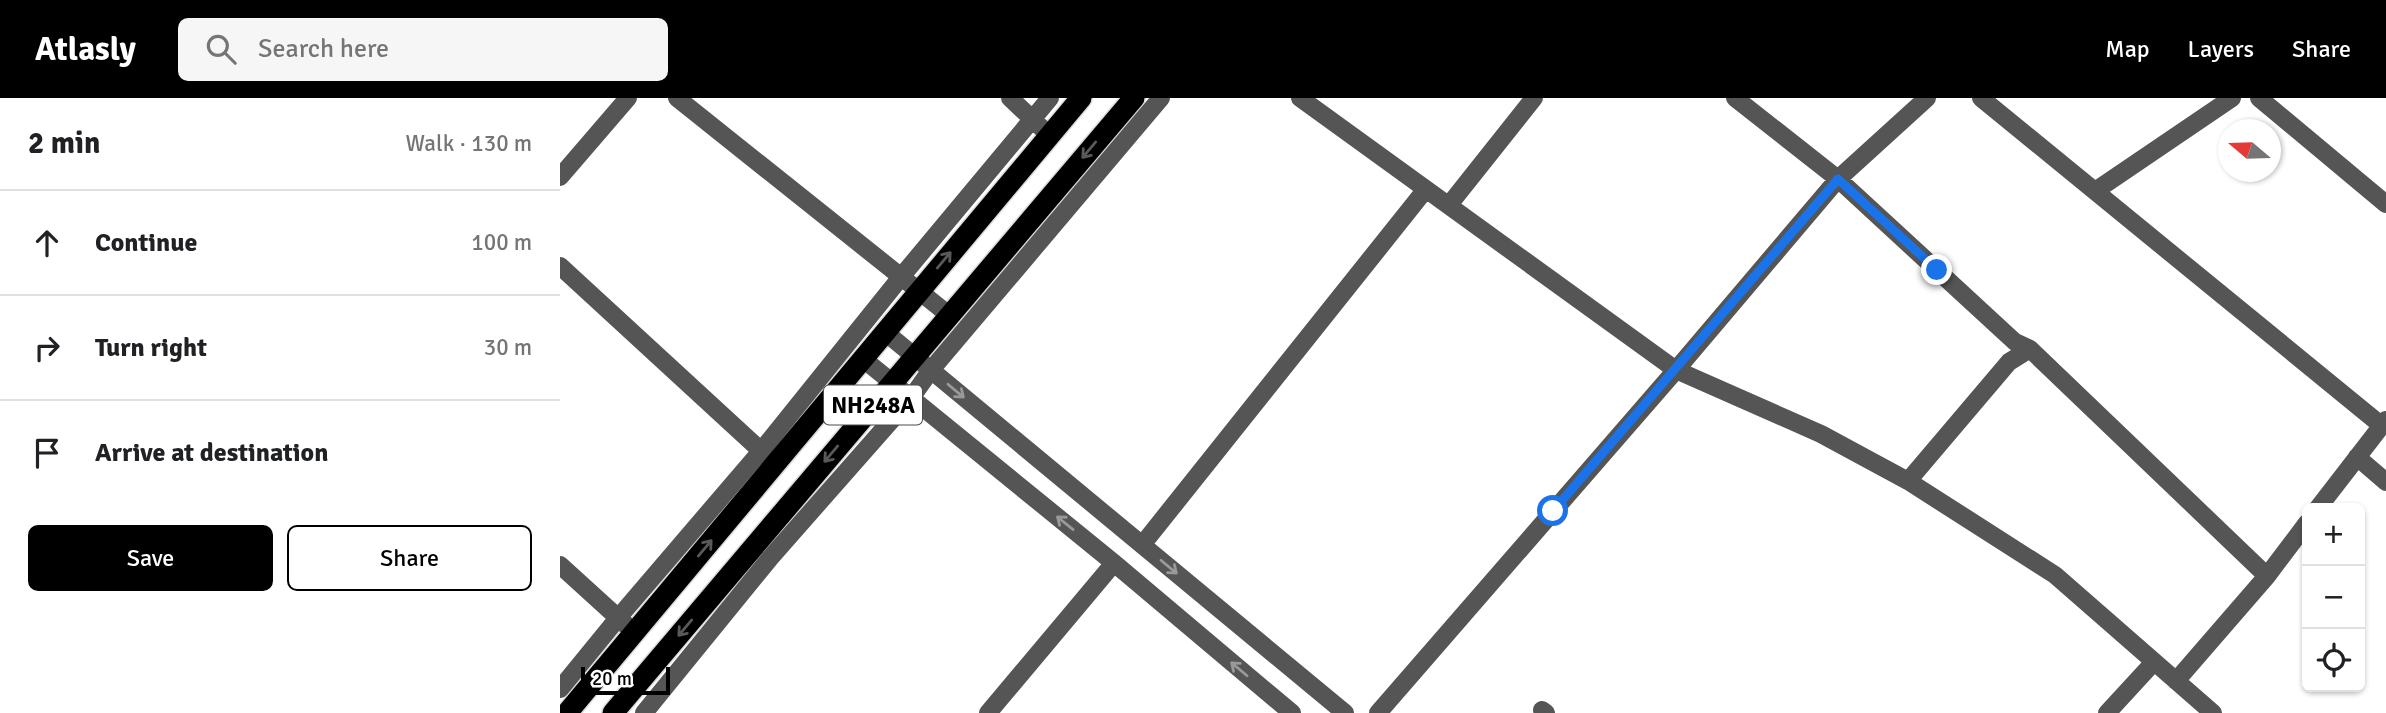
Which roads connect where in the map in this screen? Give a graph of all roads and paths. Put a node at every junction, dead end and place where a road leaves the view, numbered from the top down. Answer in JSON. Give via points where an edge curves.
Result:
{"nodes":[{"id":1,"x":628,"y":98,"type":"edge"},
{"id":2,"x":677,"y":98,"type":"edge"},
{"id":3,"x":1010,"y":98,"type":"edge"},
{"id":4,"x":1050,"y":98,"type":"edge"},
{"id":5,"x":1081,"y":98,"type":"edge"},
{"id":6,"x":1134,"y":98,"type":"edge"},
{"id":7,"x":1161,"y":98,"type":"edge"},
{"id":8,"x":1300,"y":98,"type":"edge"},
{"id":9,"x":1534,"y":98,"type":"edge"},
{"id":10,"x":1735,"y":98,"type":"edge"},
{"id":11,"x":1927,"y":98,"type":"edge"},
{"id":12,"x":1982,"y":98,"type":"edge"},
{"id":13,"x":2232,"y":98,"type":"edge"},
{"id":14,"x":2259,"y":98,"type":"edge"},
{"id":15,"x":1032,"y":119,"type":"junction"},
{"id":16,"x":1049,"y":135,"type":"junction"},
{"id":17,"x":560,"y":177,"type":"edge"},
{"id":18,"x":1838,"y":179,"type":"junction"},
{"id":19,"x":1426,"y":189,"type":"junction"},
{"id":20,"x":2095,"y":191,"type":"junction"},
{"id":21,"x":2386,"y":204,"type":"edge"},
{"id":22,"x":1449,"y":205,"type":"junction"},
{"id":23,"x":560,"y":266,"type":"edge"},
{"id":24,"x":901,"y":277,"type":"junction"},
{"id":25,"x":919,"y":291,"type":"junction"},
{"id":26,"x":949,"y":315,"type":"junction"},
{"id":27,"x":885,"y":331,"type":"junction"},
{"id":28,"x":2030,"y":349,"type":"junction"},
{"id":29,"x":914,"y":356,"type":"junction"},
{"id":30,"x":862,"y":358,"type":"junction"},
{"id":31,"x":931,"y":370,"type":"junction"},
{"id":32,"x":1676,"y":370,"type":"junction"},
{"id":33,"x":892,"y":382,"type":"junction"},
{"id":34,"x":911,"y":398,"type":"junction"},
{"id":35,"x":2384,"y":423,"type":"edge"},
{"id":36,"x":768,"y":457,"type":"junction"},
{"id":37,"x":2357,"y":457,"type":"junction"},
{"id":38,"x":1908,"y":481,"type":"junction"},
{"id":39,"x":2386,"y":482,"type":"edge"},
{"id":40,"x":2322,"y":503,"type":"edge"},
{"id":41,"x":2302,"y":530,"type":"edge"},
{"id":42,"x":1142,"y":545,"type":"junction"},
{"id":43,"x":1114,"y":563,"type":"junction"},
{"id":44,"x":560,"y":565,"type":"edge"},
{"id":45,"x":2267,"y":576,"type":"junction"},
{"id":46,"x":618,"y":618,"type":"junction"},
{"id":47,"x":634,"y":632,"type":"junction"},
{"id":48,"x":2154,"y":662,"type":"junction"},
{"id":49,"x":2176,"y":681,"type":"junction"},
{"id":50,"x":560,"y":689,"type":"edge"},
{"id":51,"x":566,"y":713,"type":"edge"},
{"id":52,"x":613,"y":713,"type":"edge"},
{"id":53,"x":644,"y":713,"type":"edge"},
{"id":54,"x":988,"y":713,"type":"edge"},
{"id":55,"x":1292,"y":713,"type":"edge"},
{"id":56,"x":1345,"y":713,"type":"edge"},
{"id":57,"x":1378,"y":713,"type":"edge"},
{"id":58,"x":2107,"y":713,"type":"edge"},
{"id":59,"x":2213,"y":713,"type":"edge"}],
"edges":[{"from":1,"to":17,"type":"street"},
{"from":2,"to":24,"type":"street"},
{"from":3,"to":15,"type":"street"},
{"from":4,"to":15,"type":"street"},
{"from":5,"to":16,"type":"highway","number":"NH248A"},
{"from":6,"to":26,"type":"highway","number":"NH248A","one_way":true},
{"from":7,"to":31,"type":"street"},
{"from":8,"to":19,"type":"street"},
{"from":9,"to":22,"type":"street"},
{"from":10,"to":18,"type":"street"},
{"from":11,"to":18,"type":"street"},
{"from":12,"to":20,"type":"street"},
{"from":13,"to":20,"type":"street"},
{"from":14,"to":21,"type":"street"},
{"from":15,"to":16,"type":"street"},
{"from":15,"to":24,"type":"street"},
{"from":25,"to":16,"type":"highway","number":"NH248A","one_way":true},
{"from":18,"to":28,"type":"street","via":[[2015,342]]},
{"from":18,"to":32,"type":"street"},
{"from":19,"to":22,"type":"street"},
{"from":19,"to":42,"type":"street"},
{"from":20,"to":35,"type":"street"},
{"from":22,"to":32,"type":"street"},
{"from":23,"to":36,"type":"street"},
{"from":24,"to":25,"type":"street"},
{"from":24,"to":36,"type":"street"},
{"from":25,"to":26,"type":"street"},
{"from":25,"to":27,"type":"highway","number":"NH248A"},
{"from":26,"to":29,"type":"highway","number":"NH248A"},
{"from":27,"to":29,"type":"street"},
{"from":27,"to":30,"type":"highway","number":"NH248A"},
{"from":28,"to":38,"type":"street","via":[[2010,362]]},
{"from":28,"to":45,"type":"street"},
{"from":29,"to":31,"type":"street"},
{"from":29,"to":33,"type":"highway","number":"NH248A"},
{"from":30,"to":33,"type":"street"},
{"from":30,"to":36,"type":"highway","number":"NH248A"},
{"from":31,"to":34,"type":"street"},
{"from":31,"to":42,"type":"street","one_way":true},
{"from":32,"to":38,"type":"street","via":[[1821,434]]},
{"from":32,"to":57,"type":"street"},
{"from":33,"to":34,"type":"street"},
{"from":33,"to":52,"type":"highway","number":"NH248A","one_way":true},
{"from":43,"to":34,"type":"street","one_way":true},
{"from":34,"to":53,"type":"street","via":[[771,557]]},
{"from":35,"to":37,"type":"street"},
{"from":36,"to":46,"type":"street"},
{"from":47,"to":36,"type":"highway","number":"NH248A","one_way":true},
{"from":37,"to":39,"type":"street"},
{"from":37,"to":40,"type":"street"},
{"from":38,"to":48,"type":"street","via":[[2055,575]]},
{"from":41,"to":45,"type":"street"},
{"from":42,"to":56,"type":"street","one_way":true},
{"from":43,"to":54,"type":"street"},
{"from":55,"to":43,"type":"street","one_way":true},
{"from":44,"to":46,"type":"street"},
{"from":45,"to":49,"type":"street"},
{"from":46,"to":47,"type":"street"},
{"from":46,"to":50,"type":"street"},
{"from":47,"to":51,"type":"highway","number":"NH248A"},
{"from":48,"to":49,"type":"street"},
{"from":48,"to":58,"type":"street"},
{"from":49,"to":59,"type":"street"}]}
